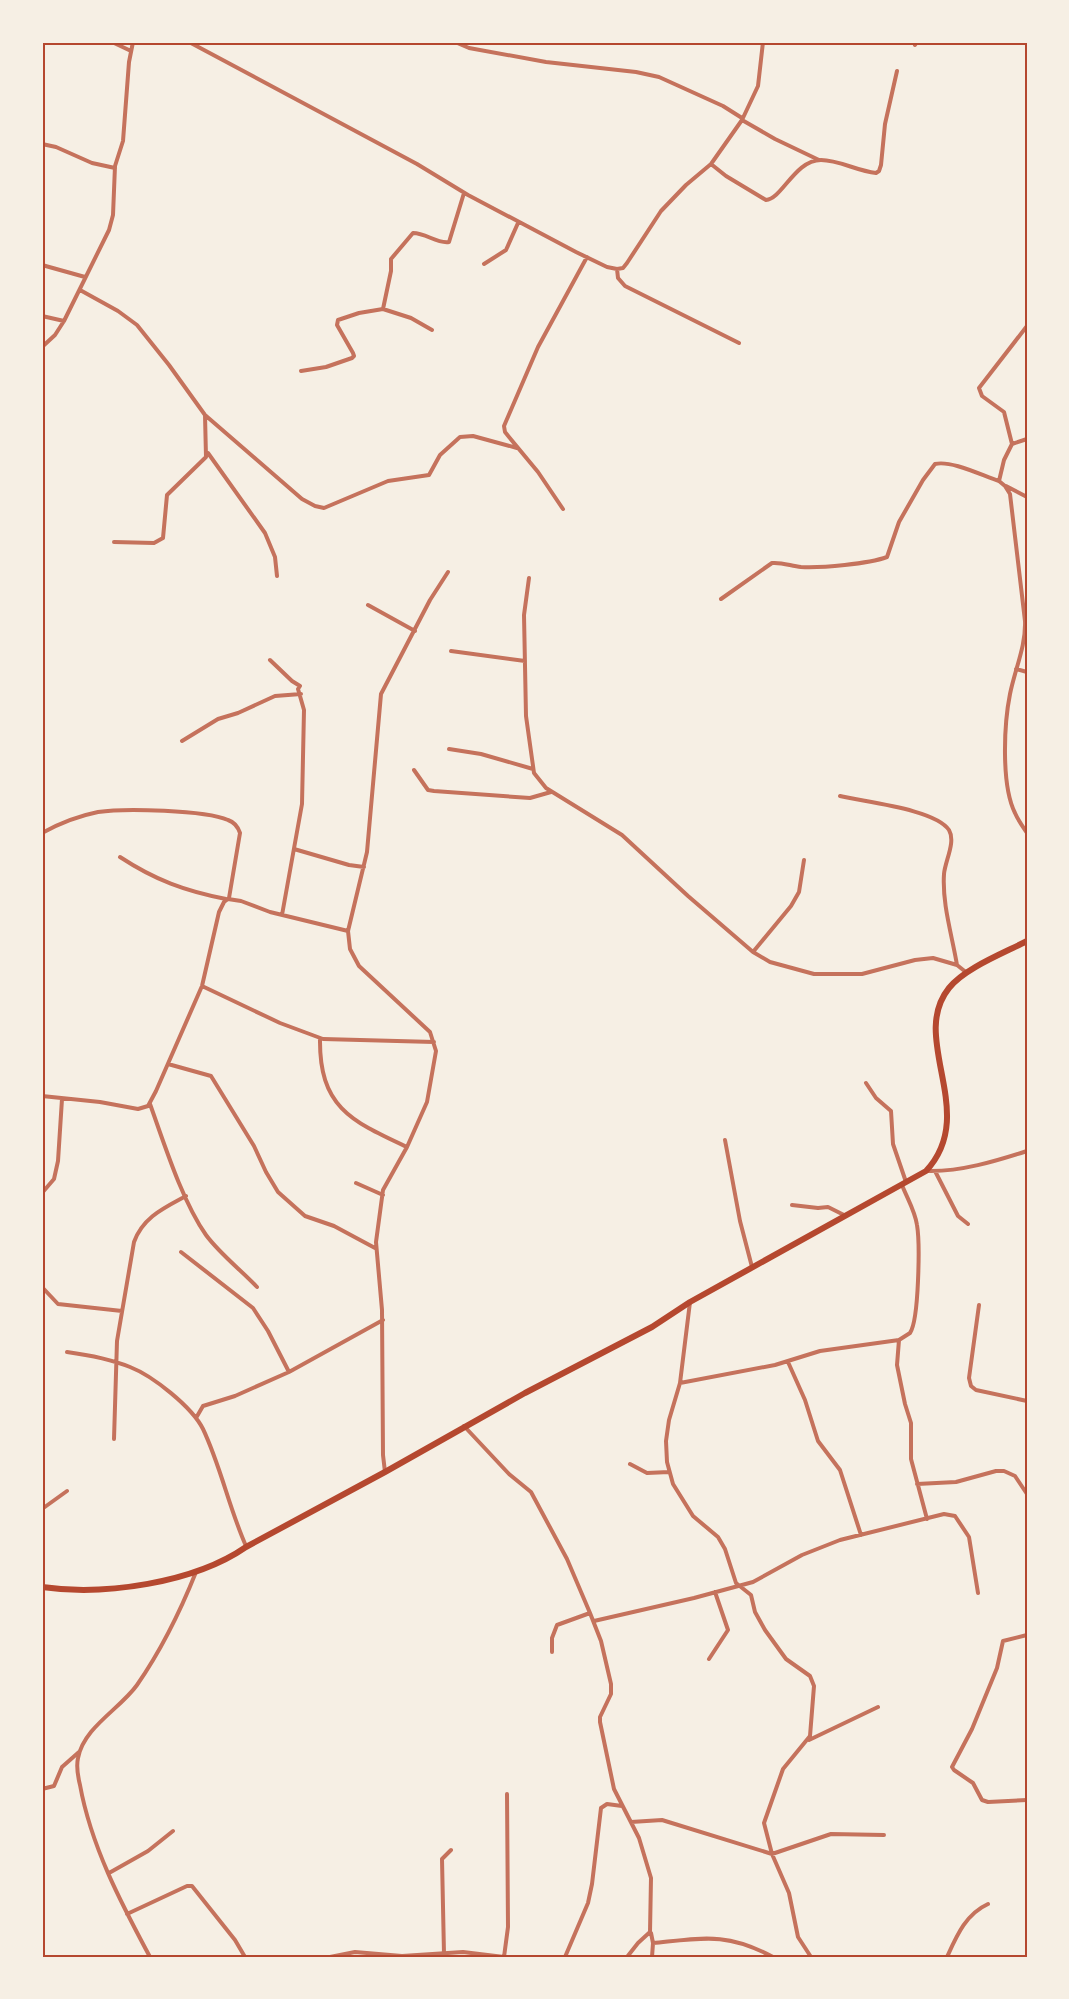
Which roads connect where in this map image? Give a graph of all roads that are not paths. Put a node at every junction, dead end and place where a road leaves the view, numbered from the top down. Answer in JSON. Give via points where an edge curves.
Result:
{"nodes":[{"id":1,"x":112,"y":42,"type":"edge"},
{"id":2,"x":133,"y":42,"type":"edge"},
{"id":3,"x":189,"y":42,"type":"edge"},
{"id":4,"x":455,"y":42,"type":"edge"},
{"id":5,"x":763,"y":42,"type":"edge"},
{"id":6,"x":131,"y":51,"type":"junction"},
{"id":7,"x":897,"y":71,"type":"dead end"},
{"id":8,"x":742,"y":119,"type":"junction"},
{"id":9,"x":42,"y":144,"type":"edge"},
{"id":10,"x":819,"y":160,"type":"junction"},
{"id":11,"x":711,"y":164,"type":"junction"},
{"id":12,"x":115,"y":168,"type":"junction"},
{"id":13,"x":464,"y":194,"type":"junction"},
{"id":14,"x":518,"y":223,"type":"junction"},
{"id":15,"x":586,"y":257,"type":"junction"},
{"id":16,"x":484,"y":264,"type":"dead end"},
{"id":17,"x":42,"y":265,"type":"edge"},
{"id":18,"x":617,"y":269,"type":"junction"},
{"id":19,"x":86,"y":278,"type":"junction"},
{"id":20,"x":80,"y":290,"type":"junction"},
{"id":21,"x":383,"y":309,"type":"junction"},
{"id":22,"x":42,"y":316,"type":"edge"},
{"id":23,"x":64,"y":321,"type":"junction"},
{"id":24,"x":1027,"y":326,"type":"edge"},
{"id":25,"x":432,"y":330,"type":"dead end"},
{"id":26,"x":739,"y":343,"type":"dead end"},
{"id":27,"x":42,"y":347,"type":"edge"},
{"id":28,"x":301,"y":371,"type":"dead end"},
{"id":29,"x":205,"y":415,"type":"junction"},
{"id":30,"x":1027,"y":439,"type":"edge"},
{"id":31,"x":1012,"y":444,"type":"junction"},
{"id":32,"x":517,"y":448,"type":"junction"},
{"id":33,"x":207,"y":453,"type":"junction"},
{"id":34,"x":999,"y":481,"type":"junction"},
{"id":35,"x":1005,"y":486,"type":"junction"},
{"id":36,"x":1027,"y":497,"type":"edge"},
{"id":37,"x":563,"y":509,"type":"dead end"},
{"id":38,"x":114,"y":542,"type":"dead end"},
{"id":39,"x":448,"y":572,"type":"dead end"},
{"id":40,"x":277,"y":576,"type":"dead end"},
{"id":41,"x":528,"y":578,"type":"dead end"},
{"id":42,"x":721,"y":599,"type":"dead end"},
{"id":43,"x":368,"y":605,"type":"dead end"},
{"id":44,"x":415,"y":631,"type":"junction"},
{"id":45,"x":451,"y":651,"type":"dead end"},
{"id":46,"x":270,"y":660,"type":"dead end"},
{"id":47,"x":525,"y":661,"type":"junction"},
{"id":48,"x":1016,"y":669,"type":"junction"},
{"id":49,"x":1027,"y":672,"type":"edge"},
{"id":50,"x":301,"y":694,"type":"junction"},
{"id":51,"x":182,"y":741,"type":"dead end"},
{"id":52,"x":449,"y":749,"type":"dead end"},
{"id":53,"x":533,"y":768,"type":"junction"},
{"id":54,"x":414,"y":770,"type":"dead end"},
{"id":55,"x":552,"y":792,"type":"junction"},
{"id":56,"x":840,"y":796,"type":"dead end"},
{"id":57,"x":42,"y":833,"type":"edge"},
{"id":58,"x":1027,"y":833,"type":"edge"},
{"id":59,"x":294,"y":849,"type":"junction"},
{"id":60,"x":120,"y":857,"type":"dead end"},
{"id":61,"x":804,"y":860,"type":"dead end"},
{"id":62,"x":364,"y":867,"type":"junction"},
{"id":63,"x":228,"y":899,"type":"junction"},
{"id":64,"x":282,"y":915,"type":"junction"},
{"id":65,"x":348,"y":931,"type":"junction"},
{"id":66,"x":1027,"y":941,"type":"edge"},
{"id":67,"x":753,"y":952,"type":"junction"},
{"id":68,"x":957,"y":965,"type":"junction"},
{"id":69,"x":968,"y":973,"type":"junction"},
{"id":70,"x":202,"y":986,"type":"junction"},
{"id":71,"x":320,"y":1038,"type":"junction"},
{"id":72,"x":434,"y":1042,"type":"junction"},
{"id":73,"x":168,"y":1064,"type":"junction"},
{"id":74,"x":866,"y":1083,"type":"dead end"},
{"id":75,"x":42,"y":1096,"type":"edge"},
{"id":76,"x":62,"y":1099,"type":"junction"},
{"id":77,"x":150,"y":1103,"type":"junction"},
{"id":78,"x":725,"y":1140,"type":"dead end"},
{"id":79,"x":407,"y":1147,"type":"junction"},
{"id":80,"x":1027,"y":1151,"type":"edge"},
{"id":81,"x":926,"y":1171,"type":"junction"},
{"id":82,"x":935,"y":1171,"type":"junction"},
{"id":83,"x":357,"y":1183,"type":"dead end"},
{"id":84,"x":904,"y":1183,"type":"junction"},
{"id":85,"x":42,"y":1193,"type":"edge"},
{"id":86,"x":383,"y":1195,"type":"junction"},
{"id":87,"x":186,"y":1196,"type":"junction"},
{"id":88,"x":792,"y":1205,"type":"dead end"},
{"id":89,"x":844,"y":1215,"type":"junction"},
{"id":90,"x":968,"y":1224,"type":"dead end"},
{"id":91,"x":375,"y":1248,"type":"junction"},
{"id":92,"x":181,"y":1252,"type":"dead end"},
{"id":93,"x":752,"y":1267,"type":"junction"},
{"id":94,"x":42,"y":1287,"type":"edge"},
{"id":95,"x":258,"y":1287,"type":"dead end"},
{"id":96,"x":690,"y":1302,"type":"junction"},
{"id":97,"x":979,"y":1305,"type":"dead end"},
{"id":98,"x":122,"y":1311,"type":"junction"},
{"id":99,"x":383,"y":1320,"type":"junction"},
{"id":100,"x":899,"y":1340,"type":"junction"},
{"id":101,"x":67,"y":1352,"type":"dead end"},
{"id":102,"x":788,"y":1362,"type":"junction"},
{"id":103,"x":116,"y":1363,"type":"junction"},
{"id":104,"x":289,"y":1372,"type":"junction"},
{"id":105,"x":680,"y":1383,"type":"junction"},
{"id":106,"x":1027,"y":1401,"type":"edge"},
{"id":107,"x":196,"y":1418,"type":"junction"},
{"id":108,"x":464,"y":1426,"type":"junction"},
{"id":109,"x":114,"y":1439,"type":"dead end"},
{"id":110,"x":630,"y":1464,"type":"dead end"},
{"id":111,"x":385,"y":1472,"type":"junction"},
{"id":112,"x":669,"y":1472,"type":"junction"},
{"id":113,"x":917,"y":1484,"type":"junction"},
{"id":114,"x":67,"y":1491,"type":"dead end"},
{"id":115,"x":1027,"y":1494,"type":"edge"},
{"id":116,"x":42,"y":1509,"type":"edge"},
{"id":117,"x":927,"y":1519,"type":"junction"},
{"id":118,"x":861,"y":1535,"type":"junction"},
{"id":119,"x":246,"y":1547,"type":"junction"},
{"id":120,"x":196,"y":1572,"type":"junction"},
{"id":121,"x":738,"y":1585,"type":"junction"},
{"id":122,"x":42,"y":1587,"type":"edge"},
{"id":123,"x":715,"y":1592,"type":"junction"},
{"id":124,"x":978,"y":1593,"type":"dead end"},
{"id":125,"x":590,"y":1612,"type":"junction"},
{"id":126,"x":593,"y":1621,"type":"junction"},
{"id":127,"x":1027,"y":1635,"type":"edge"},
{"id":128,"x":552,"y":1652,"type":"dead end"},
{"id":129,"x":709,"y":1659,"type":"dead end"},
{"id":130,"x":878,"y":1707,"type":"dead end"},
{"id":131,"x":806,"y":1742,"type":"junction"},
{"id":132,"x":80,"y":1751,"type":"junction"},
{"id":133,"x":42,"y":1789,"type":"edge"},
{"id":134,"x":507,"y":1794,"type":"dead end"},
{"id":135,"x":1027,"y":1800,"type":"edge"},
{"id":136,"x":622,"y":1806,"type":"junction"},
{"id":137,"x":631,"y":1822,"type":"junction"},
{"id":138,"x":172,"y":1831,"type":"dead end"},
{"id":139,"x":884,"y":1835,"type":"dead end"},
{"id":140,"x":451,"y":1850,"type":"dead end"},
{"id":141,"x":772,"y":1854,"type":"junction"},
{"id":142,"x":109,"y":1873,"type":"junction"},
{"id":143,"x":988,"y":1904,"type":"dead end"},
{"id":144,"x":127,"y":1914,"type":"junction"},
{"id":145,"x":650,"y":1932,"type":"junction"},
{"id":146,"x":653,"y":1943,"type":"junction"},
{"id":147,"x":444,"y":1954,"type":"junction"},
{"id":148,"x":150,"y":1957,"type":"edge"},
{"id":149,"x":245,"y":1957,"type":"edge"},
{"id":150,"x":330,"y":1957,"type":"edge"},
{"id":151,"x":504,"y":1957,"type":"edge"},
{"id":152,"x":565,"y":1957,"type":"edge"},
{"id":153,"x":627,"y":1957,"type":"edge"},
{"id":154,"x":652,"y":1957,"type":"edge"},
{"id":155,"x":773,"y":1957,"type":"edge"},
{"id":156,"x":811,"y":1957,"type":"edge"},
{"id":157,"x":947,"y":1957,"type":"edge"}],
"edges":[{"from":1,"to":6,"type":"street"},
{"from":2,"to":6,"type":"street"},
{"from":3,"to":13,"type":"street","via":[[417,164]]},
{"from":4,"to":8,"type":"street","via":[[535,60],[659,77],[723,106]]},
{"from":5,"to":8,"type":"street","via":[[758,86]]},
{"from":6,"to":12,"type":"street","via":[[123,141]]},
{"from":7,"to":10,"type":"street","via":[[887,108],[879,171],[867,172]]},
{"from":8,"to":10,"type":"street"},
{"from":8,"to":11,"type":"street"},
{"from":9,"to":12,"type":"street"},
{"from":10,"to":11,"type":"street","via":[[793,175],[769,200]]},
{"from":11,"to":18,"type":"street","via":[[661,211],[627,263]]},
{"from":12,"to":19,"type":"street","via":[[110,224]]},
{"from":13,"to":14,"type":"street"},
{"from":13,"to":21,"type":"street","via":[[449,242],[413,233],[391,259]]},
{"from":14,"to":15,"type":"street"},
{"from":14,"to":16,"type":"street","via":[[506,250]]},
{"from":15,"to":18,"type":"street"},
{"from":15,"to":32,"type":"street","via":[[538,347],[505,422],[505,432]]},
{"from":17,"to":19,"type":"street"},
{"from":18,"to":26,"type":"street","via":[[625,286]]},
{"from":19,"to":20,"type":"street"},
{"from":20,"to":23,"type":"street"},
{"from":20,"to":29,"type":"street","via":[[137,325]]},
{"from":21,"to":25,"type":"street"},
{"from":21,"to":28,"type":"street","via":[[338,320],[352,358]]},
{"from":22,"to":23,"type":"street"},
{"from":23,"to":27,"type":"street"},
{"from":24,"to":31,"type":"street","via":[[979,388],[982,396],[1004,412]]},
{"from":29,"to":32,"type":"street","via":[[302,498],[321,507],[388,481],[429,475],[440,455],[460,437],[473,436]]},
{"from":29,"to":33,"type":"street"},
{"from":30,"to":31,"type":"street"},
{"from":31,"to":34,"type":"street"},
{"from":32,"to":37,"type":"street"},
{"from":33,"to":38,"type":"street","via":[[197,468],[166,495],[162,538],[155,543]]},
{"from":33,"to":40,"type":"street","via":[[265,533],[275,557]]},
{"from":34,"to":35,"type":"street"},
{"from":34,"to":42,"type":"street","via":[[941,462],[935,464],[899,522],[887,557],[823,566],[772,563]]},
{"from":35,"to":36,"type":"street"},
{"from":35,"to":48,"type":"street","via":[[1010,494],[1015,528],[1026,634]]},
{"from":39,"to":44,"type":"street"},
{"from":41,"to":47,"type":"street"},
{"from":43,"to":44,"type":"street"},
{"from":44,"to":62,"type":"street","via":[[381,694]]},
{"from":45,"to":47,"type":"street"},
{"from":46,"to":50,"type":"street","via":[[300,686]]},
{"from":47,"to":53,"type":"street","via":[[526,716]]},
{"from":48,"to":49,"type":"street"},
{"from":48,"to":58,"type":"street","via":[[1006,727],[1007,787],[1014,813]]},
{"from":50,"to":51,"type":"street","via":[[276,695],[218,719]]},
{"from":50,"to":59,"type":"street","via":[[302,804]]},
{"from":52,"to":53,"type":"street"},
{"from":53,"to":55,"type":"street","via":[[537,778]]},
{"from":54,"to":55,"type":"street","via":[[428,790],[434,792],[530,798]]},
{"from":55,"to":67,"type":"street","via":[[622,835]]},
{"from":56,"to":68,"type":"street","via":[[903,808],[947,827],[952,839],[943,889]]},
{"from":57,"to":63,"type":"street","via":[[75,818],[108,810],[178,812],[227,819],[240,833]]},
{"from":59,"to":62,"type":"street"},
{"from":59,"to":64,"type":"street"},
{"from":60,"to":63,"type":"street","via":[[190,892]]},
{"from":61,"to":67,"type":"street","via":[[799,892]]},
{"from":62,"to":65,"type":"street"},
{"from":63,"to":64,"type":"street"},
{"from":63,"to":70,"type":"street","via":[[219,912]]},
{"from":64,"to":65,"type":"street"},
{"from":65,"to":72,"type":"street","via":[[350,949],[359,966],[430,1032]]},
{"from":66,"to":69,"type":"main road"},
{"from":67,"to":68,"type":"street","via":[[770,962],[814,974],[862,974],[924,958]]},
{"from":68,"to":69,"type":"street"},
{"from":69,"to":81,"type":"main road","via":[[949,988],[937,1016],[935,1033],[948,1107],[947,1127],[940,1154]]},
{"from":70,"to":71,"type":"street"},
{"from":70,"to":73,"type":"street"},
{"from":71,"to":72,"type":"street"},
{"from":71,"to":79,"type":"street","via":[[320,1063],[340,1108],[352,1119]]},
{"from":72,"to":79,"type":"street","via":[[436,1059],[427,1102]]},
{"from":73,"to":77,"type":"street"},
{"from":73,"to":91,"type":"street","via":[[211,1076],[285,1200],[305,1216]]},
{"from":74,"to":84,"type":"street","via":[[891,1112],[892,1144]]},
{"from":75,"to":76,"type":"street"},
{"from":76,"to":77,"type":"street","via":[[138,1109]]},
{"from":76,"to":85,"type":"street","via":[[58,1161],[54,1179]]},
{"from":77,"to":87,"type":"street"},
{"from":78,"to":93,"type":"street"},
{"from":79,"to":86,"type":"street"},
{"from":80,"to":82,"type":"street"},
{"from":81,"to":82,"type":"street"},
{"from":81,"to":84,"type":"main road"},
{"from":82,"to":90,"type":"street","via":[[958,1216]]},
{"from":83,"to":86,"type":"street"},
{"from":84,"to":89,"type":"main road"},
{"from":84,"to":100,"type":"street","via":[[919,1241],[914,1325]]},
{"from":86,"to":91,"type":"street"},
{"from":87,"to":95,"type":"street","via":[[206,1235]]},
{"from":87,"to":98,"type":"street","via":[[149,1217],[140,1228],[133,1246]]},
{"from":88,"to":89,"type":"street","via":[[828,1206]]},
{"from":89,"to":93,"type":"main road"},
{"from":91,"to":99,"type":"street"},
{"from":92,"to":104,"type":"street","via":[[252,1308]]},
{"from":93,"to":96,"type":"main road"},
{"from":94,"to":98,"type":"street","via":[[58,1304]]},
{"from":96,"to":105,"type":"street"},
{"from":96,"to":108,"type":"main road","via":[[652,1327]]},
{"from":97,"to":106,"type":"street","via":[[971,1386]]},
{"from":98,"to":103,"type":"street"},
{"from":99,"to":104,"type":"street"},
{"from":99,"to":111,"type":"street"},
{"from":100,"to":102,"type":"street","via":[[820,1351]]},
{"from":100,"to":113,"type":"street","via":[[897,1365],[911,1423],[910,1455]]},
{"from":101,"to":103,"type":"street"},
{"from":102,"to":105,"type":"street"},
{"from":102,"to":118,"type":"street","via":[[818,1441],[840,1470]]},
{"from":103,"to":107,"type":"street","via":[[168,1390]]},
{"from":103,"to":109,"type":"street"},
{"from":104,"to":107,"type":"street","via":[[203,1406]]},
{"from":105,"to":112,"type":"street","via":[[666,1434]]},
{"from":107,"to":119,"type":"street"},
{"from":108,"to":111,"type":"main road"},
{"from":108,"to":125,"type":"street","via":[[508,1474],[531,1492]]},
{"from":110,"to":112,"type":"street","via":[[647,1473]]},
{"from":111,"to":119,"type":"main road"},
{"from":112,"to":121,"type":"street","via":[[687,1508],[718,1536]]},
{"from":113,"to":115,"type":"street","via":[[956,1482],[1004,1471],[1015,1476]]},
{"from":113,"to":117,"type":"street"},
{"from":114,"to":116,"type":"street"},
{"from":117,"to":118,"type":"street"},
{"from":117,"to":124,"type":"street","via":[[949,1514],[960,1523],[969,1538]]},
{"from":118,"to":121,"type":"street","via":[[815,1548],[753,1582]]},
{"from":119,"to":120,"type":"main road","via":[[229,1559]]},
{"from":120,"to":122,"type":"main road","via":[[122,1589]]},
{"from":120,"to":132,"type":"street","via":[[161,1648],[137,1686],[97,1727]]},
{"from":121,"to":123,"type":"street"},
{"from":121,"to":131,"type":"street","via":[[751,1595],[755,1612],[786,1659],[812,1680],[812,1722]]},
{"from":123,"to":126,"type":"street"},
{"from":123,"to":129,"type":"street","via":[[728,1629]]},
{"from":125,"to":126,"type":"street"},
{"from":125,"to":128,"type":"street","via":[[557,1625]]},
{"from":126,"to":136,"type":"street","via":[[611,1684],[600,1722],[614,1789]]},
{"from":127,"to":135,"type":"street","via":[[1003,1641],[997,1668],[952,1767],[973,1784],[982,1800]]},
{"from":130,"to":131,"type":"street"},
{"from":131,"to":141,"type":"street","via":[[783,1769],[765,1816],[765,1833]]},
{"from":132,"to":133,"type":"street","via":[[62,1767],[54,1786]]},
{"from":132,"to":142,"type":"street","via":[[77,1763],[81,1796],[89,1827]]},
{"from":134,"to":151,"type":"street","via":[[508,1927]]},
{"from":136,"to":137,"type":"street"},
{"from":136,"to":152,"type":"street","via":[[607,1804],[600,1808],[588,1903]]},
{"from":137,"to":141,"type":"street","via":[[662,1820]]},
{"from":137,"to":145,"type":"street","via":[[651,1878]]},
{"from":138,"to":142,"type":"street","via":[[148,1851]]},
{"from":139,"to":141,"type":"street","via":[[831,1834]]},
{"from":140,"to":147,"type":"street","via":[[442,1859]]},
{"from":141,"to":156,"type":"street","via":[[789,1893],[798,1937]]},
{"from":142,"to":144,"type":"street"},
{"from":143,"to":157,"type":"street","via":[[977,1909],[959,1931]]},
{"from":144,"to":148,"type":"street"},
{"from":144,"to":149,"type":"street","via":[[192,1886]]},
{"from":145,"to":146,"type":"street"},
{"from":145,"to":153,"type":"street"},
{"from":146,"to":154,"type":"street"},
{"from":146,"to":155,"type":"street","via":[[716,1937],[752,1946]]},
{"from":147,"to":150,"type":"street","via":[[355,1952]]},
{"from":147,"to":151,"type":"street"}]}
